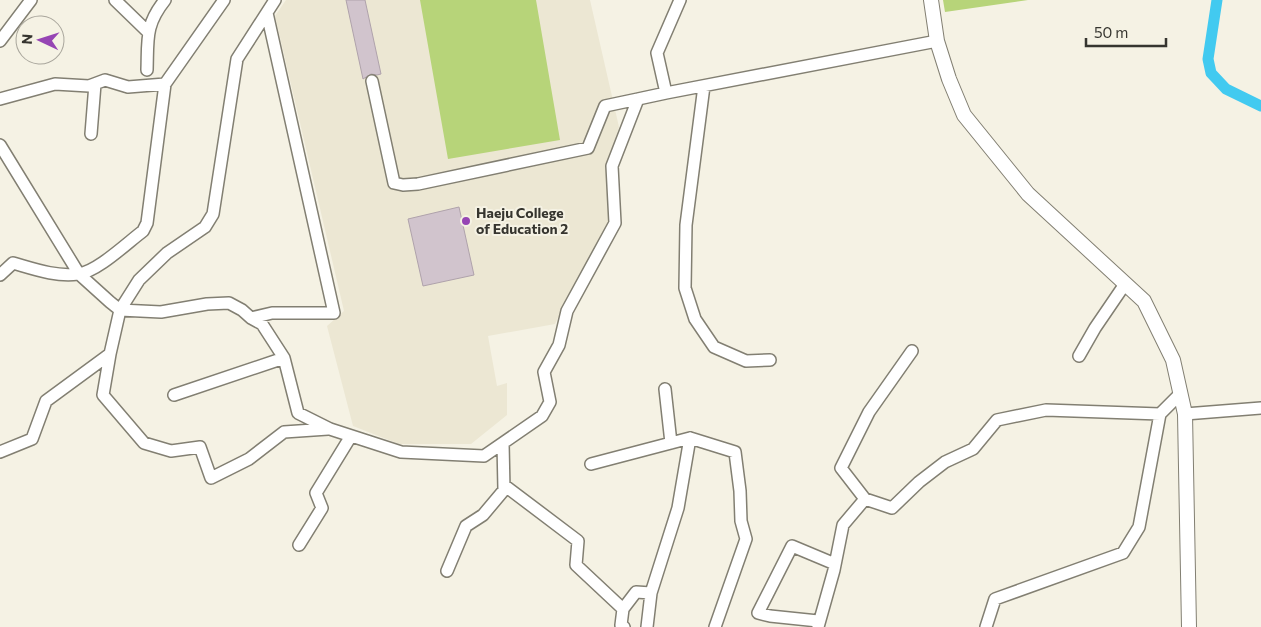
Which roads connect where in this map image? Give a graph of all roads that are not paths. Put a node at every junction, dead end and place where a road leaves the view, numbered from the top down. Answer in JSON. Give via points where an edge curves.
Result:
{"nodes":[{"id":1,"x":31,"y":0,"type":"edge"},
{"id":2,"x":115,"y":0,"type":"edge"},
{"id":3,"x":165,"y":0,"type":"edge"},
{"id":4,"x":224,"y":0,"type":"edge"},
{"id":5,"x":275,"y":0,"type":"edge"},
{"id":6,"x":680,"y":0,"type":"edge"},
{"id":7,"x":931,"y":0,"type":"edge"},
{"id":8,"x":266,"y":13,"type":"junction"},
{"id":9,"x":148,"y":32,"type":"junction"},
{"id":10,"x":0,"y":41,"type":"edge"},
{"id":11,"x":937,"y":41,"type":"junction"},
{"id":12,"x":147,"y":70,"type":"dead end"},
{"id":13,"x":372,"y":82,"type":"dead end"},
{"id":14,"x":95,"y":84,"type":"junction"},
{"id":15,"x":166,"y":84,"type":"junction"},
{"id":16,"x":704,"y":86,"type":"junction"},
{"id":17,"x":666,"y":93,"type":"junction"},
{"id":18,"x":0,"y":99,"type":"edge"},
{"id":19,"x":638,"y":99,"type":"junction"},
{"id":20,"x":91,"y":134,"type":"dead end"},
{"id":21,"x":0,"y":145,"type":"edge"},
{"id":22,"x":79,"y":274,"type":"junction"},
{"id":23,"x":0,"y":275,"type":"edge"},
{"id":24,"x":1125,"y":284,"type":"junction"},
{"id":25,"x":120,"y":310,"type":"junction"},
{"id":26,"x":251,"y":318,"type":"junction"},
{"id":27,"x":912,"y":351,"type":"dead end"},
{"id":28,"x":110,"y":354,"type":"junction"},
{"id":29,"x":1079,"y":356,"type":"dead end"},
{"id":30,"x":284,"y":358,"type":"junction"},
{"id":31,"x":770,"y":360,"type":"dead end"},
{"id":32,"x":665,"y":388,"type":"dead end"},
{"id":33,"x":1181,"y":393,"type":"junction"},
{"id":34,"x":174,"y":395,"type":"dead end"},
{"id":35,"x":1261,"y":408,"type":"edge"},
{"id":36,"x":1160,"y":414,"type":"junction"},
{"id":37,"x":1185,"y":414,"type":"junction"},
{"id":38,"x":330,"y":429,"type":"junction"},
{"id":39,"x":351,"y":436,"type":"junction"},
{"id":40,"x":690,"y":438,"type":"junction"},
{"id":41,"x":503,"y":443,"type":"junction"},
{"id":42,"x":671,"y":443,"type":"junction"},
{"id":43,"x":0,"y":452,"type":"edge"},
{"id":44,"x":591,"y":464,"type":"dead end"},
{"id":45,"x":504,"y":485,"type":"junction"},
{"id":46,"x":866,"y":499,"type":"junction"},
{"id":47,"x":299,"y":545,"type":"dead end"},
{"id":48,"x":835,"y":564,"type":"junction"},
{"id":49,"x":448,"y":571,"type":"dead end"},
{"id":50,"x":651,"y":593,"type":"junction"},
{"id":51,"x":623,"y":609,"type":"junction"},
{"id":52,"x":818,"y":624,"type":"edge"},
{"id":53,"x":624,"y":627,"type":"edge"},
{"id":54,"x":647,"y":627,"type":"edge"},
{"id":55,"x":715,"y":627,"type":"edge"},
{"id":56,"x":986,"y":627,"type":"edge"},
{"id":57,"x":1188,"y":627,"type":"edge"}],
"edges":[{"from":1,"to":10,"type":"street"},
{"from":2,"to":9,"type":"street"},
{"from":3,"to":9,"type":"street","via":[[154,14]]},
{"from":4,"to":15,"type":"street"},
{"from":5,"to":8,"type":"street"},
{"from":6,"to":17,"type":"street","via":[[657,53]]},
{"from":7,"to":11,"type":"main road"},
{"from":8,"to":25,"type":"street","via":[[237,59],[213,214],[205,226],[166,253],[140,280]]},
{"from":8,"to":26,"type":"street","via":[[334,313],[272,314]]},
{"from":9,"to":12,"type":"street"},
{"from":11,"to":16,"type":"street"},
{"from":11,"to":24,"type":"main road","via":[[964,115],[1028,194]]},
{"from":13,"to":19,"type":"street","via":[[394,183],[403,185],[588,148],[605,106]]},
{"from":14,"to":15,"type":"street","via":[[105,80],[128,87]]},
{"from":14,"to":18,"type":"street","via":[[56,84]]},
{"from":14,"to":20,"type":"street"},
{"from":15,"to":22,"type":"street","via":[[143,231],[98,266]]},
{"from":16,"to":17,"type":"street"},
{"from":16,"to":31,"type":"street","via":[[686,225],[685,288],[695,319],[714,346],[746,360]]},
{"from":17,"to":19,"type":"street"},
{"from":19,"to":41,"type":"street","via":[[612,166],[615,223],[567,311],[559,345],[544,372],[550,402],[542,416]]},
{"from":21,"to":22,"type":"street"},
{"from":22,"to":23,"type":"street","via":[[52,274],[13,263]]},
{"from":22,"to":25,"type":"street"},
{"from":24,"to":29,"type":"street"},
{"from":24,"to":33,"type":"main road","via":[[1144,301],[1173,360]]},
{"from":25,"to":26,"type":"street","via":[[162,312],[229,302]]},
{"from":25,"to":28,"type":"street"},
{"from":26,"to":30,"type":"street","via":[[262,324]]},
{"from":27,"to":46,"type":"street","via":[[869,412],[841,468]]},
{"from":28,"to":38,"type":"street","via":[[104,395],[144,443],[171,451],[200,447],[211,478],[249,459],[284,432]]},
{"from":28,"to":43,"type":"street","via":[[46,401],[32,439]]},
{"from":30,"to":34,"type":"street"},
{"from":30,"to":38,"type":"street","via":[[298,413]]},
{"from":32,"to":42,"type":"street"},
{"from":33,"to":36,"type":"street"},
{"from":33,"to":37,"type":"main road"},
{"from":35,"to":37,"type":"street"},
{"from":36,"to":46,"type":"street","via":[[1046,410],[997,420],[973,449],[945,462],[892,508]]},
{"from":36,"to":56,"type":"street","via":[[1139,527],[1123,553],[995,599]]},
{"from":37,"to":57,"type":"main road"},
{"from":38,"to":39,"type":"street"},
{"from":39,"to":41,"type":"street","via":[[401,452],[484,456]]},
{"from":39,"to":47,"type":"street","via":[[316,493],[322,508]]},
{"from":40,"to":42,"type":"street"},
{"from":40,"to":50,"type":"street","via":[[678,508]]},
{"from":40,"to":55,"type":"street","via":[[736,452],[741,520],[746,539]]},
{"from":41,"to":45,"type":"street"},
{"from":42,"to":44,"type":"street"},
{"from":45,"to":49,"type":"street","via":[[504,490],[483,515],[466,526]]},
{"from":45,"to":51,"type":"street","via":[[578,541],[576,565]]},
{"from":46,"to":48,"type":"street","via":[[843,525]]},
{"from":48,"to":52,"type":"street"},
{"from":48,"to":52,"type":"street","via":[[792,546],[758,613]]},
{"from":50,"to":51,"type":"street","via":[[636,592]]},
{"from":50,"to":54,"type":"street"},
{"from":51,"to":53,"type":"street","via":[[621,626]]}]}
